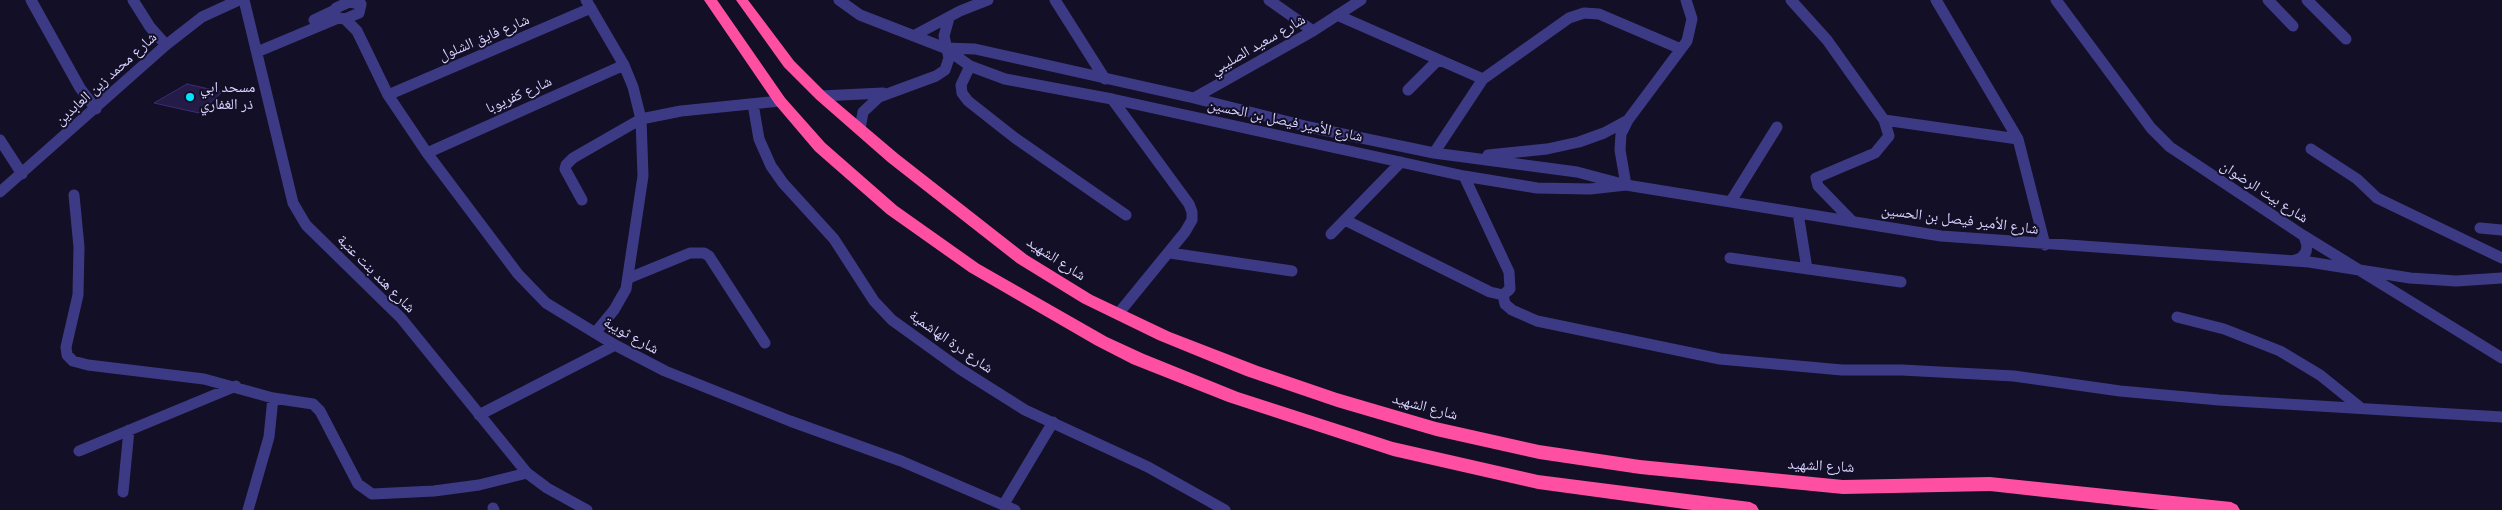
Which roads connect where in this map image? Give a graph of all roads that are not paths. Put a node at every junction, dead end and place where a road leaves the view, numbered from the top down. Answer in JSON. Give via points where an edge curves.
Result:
{"nodes":[{"id":1,"x":31,"y":0,"type":"edge"},
{"id":2,"x":133,"y":0,"type":"edge"},
{"id":3,"x":239,"y":0,"type":"edge"},
{"id":4,"x":244,"y":0,"type":"edge"},
{"id":5,"x":371,"y":0,"type":"edge"},
{"id":6,"x":710,"y":0,"type":"edge"},
{"id":7,"x":742,"y":0,"type":"edge"},
{"id":8,"x":839,"y":0,"type":"edge"},
{"id":9,"x":955,"y":0,"type":"edge"},
{"id":10,"x":988,"y":0,"type":"edge"},
{"id":11,"x":1055,"y":0,"type":"edge"},
{"id":12,"x":1270,"y":0,"type":"edge"},
{"id":13,"x":1361,"y":0,"type":"edge"},
{"id":14,"x":1686,"y":0,"type":"edge"},
{"id":15,"x":1792,"y":0,"type":"edge"},
{"id":16,"x":1936,"y":0,"type":"edge"},
{"id":17,"x":2056,"y":0,"type":"edge"},
{"id":18,"x":2268,"y":0,"type":"edge"},
{"id":19,"x":2307,"y":0,"type":"edge"},
{"id":20,"x":348,"y":1,"type":"edge"},
{"id":21,"x":589,"y":4,"type":"edge"},
{"id":22,"x":360,"y":8,"type":"junction"},
{"id":23,"x":337,"y":11,"type":"edge"},
{"id":24,"x":960,"y":11,"type":"junction"},
{"id":25,"x":1337,"y":15,"type":"junction"},
{"id":26,"x":949,"y":18,"type":"junction"},
{"id":27,"x":2293,"y":26,"type":"dead end"},
{"id":28,"x":356,"y":31,"type":"junction"},
{"id":29,"x":1313,"y":31,"type":"junction"},
{"id":30,"x":915,"y":34,"type":"junction"},
{"id":31,"x":2346,"y":39,"type":"dead end"},
{"id":32,"x":166,"y":45,"type":"junction"},
{"id":33,"x":945,"y":48,"type":"junction"},
{"id":34,"x":256,"y":49,"type":"junction"},
{"id":35,"x":1681,"y":49,"type":"junction"},
{"id":36,"x":1438,"y":60,"type":"junction"},
{"id":37,"x":624,"y":65,"type":"junction"},
{"id":38,"x":970,"y":66,"type":"junction"},
{"id":39,"x":1105,"y":79,"type":"junction"},
{"id":40,"x":1483,"y":79,"type":"junction"},
{"id":41,"x":1408,"y":90,"type":"dead end"},
{"id":42,"x":889,"y":92,"type":"junction"},
{"id":43,"x":388,"y":95,"type":"junction"},
{"id":44,"x":820,"y":96,"type":"junction"},
{"id":45,"x":1194,"y":98,"type":"junction"},
{"id":46,"x":1112,"y":99,"type":"junction"},
{"id":47,"x":780,"y":101,"type":"junction"},
{"id":48,"x":753,"y":104,"type":"junction"},
{"id":49,"x":96,"y":109,"type":"junction"},
{"id":50,"x":641,"y":119,"type":"junction"},
{"id":51,"x":1628,"y":120,"type":"junction"},
{"id":52,"x":1884,"y":120,"type":"junction"},
{"id":53,"x":1777,"y":127,"type":"dead end"},
{"id":54,"x":860,"y":129,"type":"junction"},
{"id":55,"x":2018,"y":139,"type":"junction"},
{"id":56,"x":0,"y":140,"type":"edge"},
{"id":57,"x":2311,"y":149,"type":"dead end"},
{"id":58,"x":426,"y":152,"type":"junction"},
{"id":59,"x":1434,"y":153,"type":"junction"},
{"id":60,"x":1472,"y":157,"type":"junction"},
{"id":61,"x":1401,"y":162,"type":"junction"},
{"id":62,"x":22,"y":174,"type":"junction"},
{"id":63,"x":1464,"y":176,"type":"junction"},
{"id":64,"x":1626,"y":185,"type":"junction"},
{"id":65,"x":0,"y":192,"type":"edge"},
{"id":66,"x":74,"y":196,"type":"dead end"},
{"id":67,"x":582,"y":200,"type":"dead end"},
{"id":68,"x":1731,"y":201,"type":"junction"},
{"id":69,"x":1798,"y":213,"type":"junction"},
{"id":70,"x":1126,"y":215,"type":"dead end"},
{"id":71,"x":1345,"y":220,"type":"junction"},
{"id":72,"x":1852,"y":221,"type":"junction"},
{"id":73,"x":2480,"y":228,"type":"dead end"},
{"id":74,"x":2502,"y":230,"type":"edge"},
{"id":75,"x":1331,"y":234,"type":"dead end"},
{"id":76,"x":2304,"y":236,"type":"junction"},
{"id":77,"x":2045,"y":245,"type":"junction"},
{"id":78,"x":1170,"y":253,"type":"junction"},
{"id":79,"x":1730,"y":258,"type":"dead end"},
{"id":80,"x":2502,"y":258,"type":"edge"},
{"id":81,"x":2293,"y":261,"type":"junction"},
{"id":82,"x":1806,"y":269,"type":"junction"},
{"id":83,"x":2361,"y":270,"type":"junction"},
{"id":84,"x":1292,"y":271,"type":"dead end"},
{"id":85,"x":629,"y":278,"type":"junction"},
{"id":86,"x":2502,"y":278,"type":"edge"},
{"id":87,"x":1902,"y":282,"type":"dead end"},
{"id":88,"x":1503,"y":295,"type":"junction"},
{"id":89,"x":1118,"y":314,"type":"junction"},
{"id":90,"x":2177,"y":317,"type":"dead end"},
{"id":91,"x":595,"y":333,"type":"junction"},
{"id":92,"x":765,"y":343,"type":"dead end"},
{"id":93,"x":615,"y":345,"type":"junction"},
{"id":94,"x":2502,"y":358,"type":"edge"},
{"id":95,"x":236,"y":386,"type":"junction"},
{"id":96,"x":273,"y":398,"type":"junction"},
{"id":97,"x":2361,"y":408,"type":"junction"},
{"id":98,"x":478,"y":415,"type":"junction"},
{"id":99,"x":2502,"y":417,"type":"edge"},
{"id":100,"x":1053,"y":422,"type":"junction"},
{"id":101,"x":129,"y":430,"type":"junction"},
{"id":102,"x":79,"y":451,"type":"dead end"},
{"id":103,"x":527,"y":473,"type":"junction"},
{"id":104,"x":123,"y":492,"type":"dead end"},
{"id":105,"x":1010,"y":507,"type":"edge"},
{"id":106,"x":248,"y":510,"type":"edge"},
{"id":107,"x":587,"y":510,"type":"edge"},
{"id":108,"x":1226,"y":510,"type":"edge"},
{"id":109,"x":1750,"y":510,"type":"edge"},
{"id":110,"x":2231,"y":510,"type":"edge"}],
"edges":[{"from":1,"to":49,"type":"street","via":[[80,88]]},
{"from":2,"to":32,"type":"street"},
{"from":3,"to":32,"type":"street","name":"شارع محمد زين العابدين","via":[[202,17]]},
{"from":4,"to":34,"type":"street","name":"شارع هند بنت عتبة"},
{"from":5,"to":22,"type":"street"},
{"from":6,"to":47,"type":"highway"},
{"from":7,"to":44,"type":"highway","name":"شارع الشهيد","via":[[777,49]]},
{"from":8,"to":30,"type":"street","name":"شارع الأمير فيصل بن الحسين","via":[[860,15]]},
{"from":9,"to":24,"type":"street"},
{"from":10,"to":24,"type":"street"},
{"from":11,"to":39,"type":"street"},
{"from":12,"to":29,"type":"street"},
{"from":13,"to":25,"type":"street","name":"شارع سعيد الصليبي"},
{"from":14,"to":35,"type":"street","via":[[1691,12],[1691,29]]},
{"from":15,"to":52,"type":"street","via":[[1827,40]]},
{"from":16,"to":55,"type":"street"},
{"from":17,"to":76,"type":"street","name":"شارع بيت الرضوان","via":[[2162,140],[2186,160]]},
{"from":18,"to":27,"type":"street"},
{"from":19,"to":31,"type":"street"},
{"from":20,"to":22,"type":"street"},
{"from":20,"to":23,"type":"street"},
{"from":21,"to":37,"type":"street"},
{"from":21,"to":43,"type":"street","name":"شارع فايق الشلول"},
{"from":22,"to":23,"type":"street"},
{"from":22,"to":28,"type":"street"},
{"from":23,"to":28,"type":"street","name":"شارع ثويبة"},
{"from":23,"to":34,"type":"street"},
{"from":24,"to":26,"type":"street"},
{"from":25,"to":29,"type":"street","name":"شارع سعيد الصليبي"},
{"from":25,"to":36,"type":"street"},
{"from":26,"to":30,"type":"street"},
{"from":26,"to":33,"type":"street","via":[[944,36]]},
{"from":28,"to":43,"type":"street","name":"شارع ثويبة"},
{"from":29,"to":45,"type":"street","name":"شارع سعيد الصليبي"},
{"from":30,"to":33,"type":"street","name":"شارع الأمير فيصل بن الحسين"},
{"from":32,"to":49,"type":"street","name":"شارع محمد زين العابدين"},
{"from":33,"to":38,"type":"street","name":"شارع الأمير فيصل بن الحسين"},
{"from":33,"to":39,"type":"street","name":"شارع الأمير فيصل بن الحسين","via":[[976,49]]},
{"from":33,"to":42,"type":"street","via":[[948,62],[941,74]]},
{"from":34,"to":98,"type":"street","name":"شارع هند بنت عتبة","via":[[293,203],[306,225],[401,318]]},
{"from":35,"to":40,"type":"street","via":[[1599,14],[1584,13],[1568,18]]},
{"from":35,"to":51,"type":"street"},
{"from":36,"to":40,"type":"street"},
{"from":36,"to":41,"type":"street"},
{"from":37,"to":50,"type":"street"},
{"from":37,"to":58,"type":"street","name":"شارع كفريوبا"},
{"from":38,"to":46,"type":"street","name":"شارع الأمير فيصل بن الحسين","via":[[1004,79]]},
{"from":38,"to":70,"type":"street","via":[[961,85],[968,101],[1015,138]]},
{"from":39,"to":45,"type":"street","name":"شارع الأمير فيصل بن الحسين"},
{"from":40,"to":59,"type":"street"},
{"from":42,"to":44,"type":"street"},
{"from":42,"to":54,"type":"street","via":[[870,104],[860,121]]},
{"from":43,"to":58,"type":"street","name":"شارع ثويبة"},
{"from":44,"to":54,"type":"highway","name":"شارع الشهيد"},
{"from":45,"to":59,"type":"street","name":"شارع الأمير فيصل بن الحسين","via":[[1309,127]]},
{"from":46,"to":61,"type":"street","name":"شارع الأمير فيصل بن الحسين"},
{"from":46,"to":78,"type":"street","via":[[1191,208],[1190,224]]},
{"from":47,"to":48,"type":"street"},
{"from":47,"to":109,"type":"highway","via":[[846,172],[918,229],[974,268],[1101,342],[1138,359],[1285,416],[1441,462],[1538,482]]},
{"from":48,"to":50,"type":"street","via":[[681,111]]},
{"from":48,"to":100,"type":"street","name":"شارع درة الهاشمية","via":[[759,139],[771,166],[834,239],[885,314],[982,384],[1025,410]]},
{"from":49,"to":62,"type":"street","name":"شارع محمد زين العابدين"},
{"from":50,"to":67,"type":"street","via":[[566,165],[565,169]]},
{"from":50,"to":85,"type":"street","via":[[643,176]]},
{"from":51,"to":60,"type":"street","via":[[1579,142]]},
{"from":51,"to":64,"type":"street","via":[[1620,142]]},
{"from":52,"to":55,"type":"street"},
{"from":52,"to":72,"type":"street","via":[[1889,136],[1875,153],[1816,178],[1818,186]]},
{"from":53,"to":68,"type":"street"},
{"from":54,"to":89,"type":"highway","name":"شارع الشهيد","via":[[1022,259],[1054,281]]},
{"from":55,"to":77,"type":"street"},
{"from":56,"to":62,"type":"street"},
{"from":57,"to":80,"type":"street","via":[[2357,179],[2377,198]]},
{"from":58,"to":91,"type":"street","name":"شارع ثويبة","via":[[531,289],[566,317]]},
{"from":59,"to":60,"type":"street","name":"شارع الأمير فيصل بن الحسين"},
{"from":60,"to":64,"type":"street","name":"شارع الأمير فيصل بن الحسين","via":[[1577,172]]},
{"from":61,"to":63,"type":"street","name":"شارع الأمير فيصل بن الحسين"},
{"from":61,"to":71,"type":"street"},
{"from":62,"to":65,"type":"street","name":"شارع محمد زين العابدين"},
{"from":63,"to":64,"type":"street","name":"شارع الأمير فيصل بن الحسين","via":[[1546,188],[1590,190]]},
{"from":63,"to":88,"type":"street","via":[[1509,272],[1510,289]]},
{"from":64,"to":68,"type":"street","name":"شارع الأمير فيصل بن الحسين"},
{"from":66,"to":95,"type":"street","via":[[80,247],[78,295],[67,355],[73,361],[88,365],[183,375]]},
{"from":68,"to":69,"type":"street","name":"شارع الأمير فيصل بن الحسين"},
{"from":69,"to":72,"type":"street","name":"شارع الأمير فيصل بن الحسين"},
{"from":69,"to":82,"type":"street"},
{"from":71,"to":75,"type":"street"},
{"from":71,"to":88,"type":"street","via":[[1490,292]]},
{"from":72,"to":77,"type":"street","name":"شارع الأمير فيصل بن الحسين","via":[[1942,236]]},
{"from":73,"to":74,"type":"street"},
{"from":76,"to":81,"type":"street","via":[[2306,252]]},
{"from":76,"to":83,"type":"street","name":"شارع بيت الرضوان"},
{"from":77,"to":81,"type":"street","name":"شارع الأمير فيصل بن الحسين"},
{"from":78,"to":84,"type":"street"},
{"from":78,"to":89,"type":"street"},
{"from":79,"to":82,"type":"street"},
{"from":81,"to":83,"type":"street","name":"شارع الأمير فيصل بن الحسين"},
{"from":82,"to":87,"type":"street"},
{"from":83,"to":86,"type":"street","name":"شارع الأمير فيصل بن الحسين","via":[[2456,281]]},
{"from":83,"to":94,"type":"street","name":"شارع بيت الرضوان"},
{"from":85,"to":91,"type":"street","via":[[619,303]]},
{"from":85,"to":92,"type":"street","via":[[690,253],[704,253]]},
{"from":88,"to":97,"type":"street","via":[[1505,304],[1512,310],[1537,321],[1720,359],[1842,370],[2014,376],[2120,391]]},
{"from":89,"to":110,"type":"highway","name":"شارع الشهيد","via":[[1206,354],[1337,400],[1436,429],[1539,452],[1640,467],[1843,487],[1990,484]]},
{"from":90,"to":97,"type":"street","via":[[2224,329],[2280,351],[2320,375]]},
{"from":91,"to":93,"type":"street","name":"شارع ثويبة"},
{"from":93,"to":98,"type":"street"},
{"from":93,"to":105,"type":"street","name":"شارع ثويبة","via":[[665,371],[901,461]]},
{"from":95,"to":96,"type":"street"},
{"from":95,"to":101,"type":"street"},
{"from":96,"to":103,"type":"street","via":[[298,400],[318,407],[358,484],[372,494],[434,492]]},
{"from":96,"to":106,"type":"street","via":[[269,437]]},
{"from":97,"to":99,"type":"street"},
{"from":98,"to":103,"type":"street","name":"شارع هند بنت عتبة"},
{"from":100,"to":105,"type":"street"},
{"from":100,"to":108,"type":"street","name":"شارع درة الهاشمية","via":[[1148,467]]},
{"from":101,"to":102,"type":"street"},
{"from":101,"to":104,"type":"street"},
{"from":103,"to":107,"type":"street","name":"شارع هند بنت عتبة"}]}
